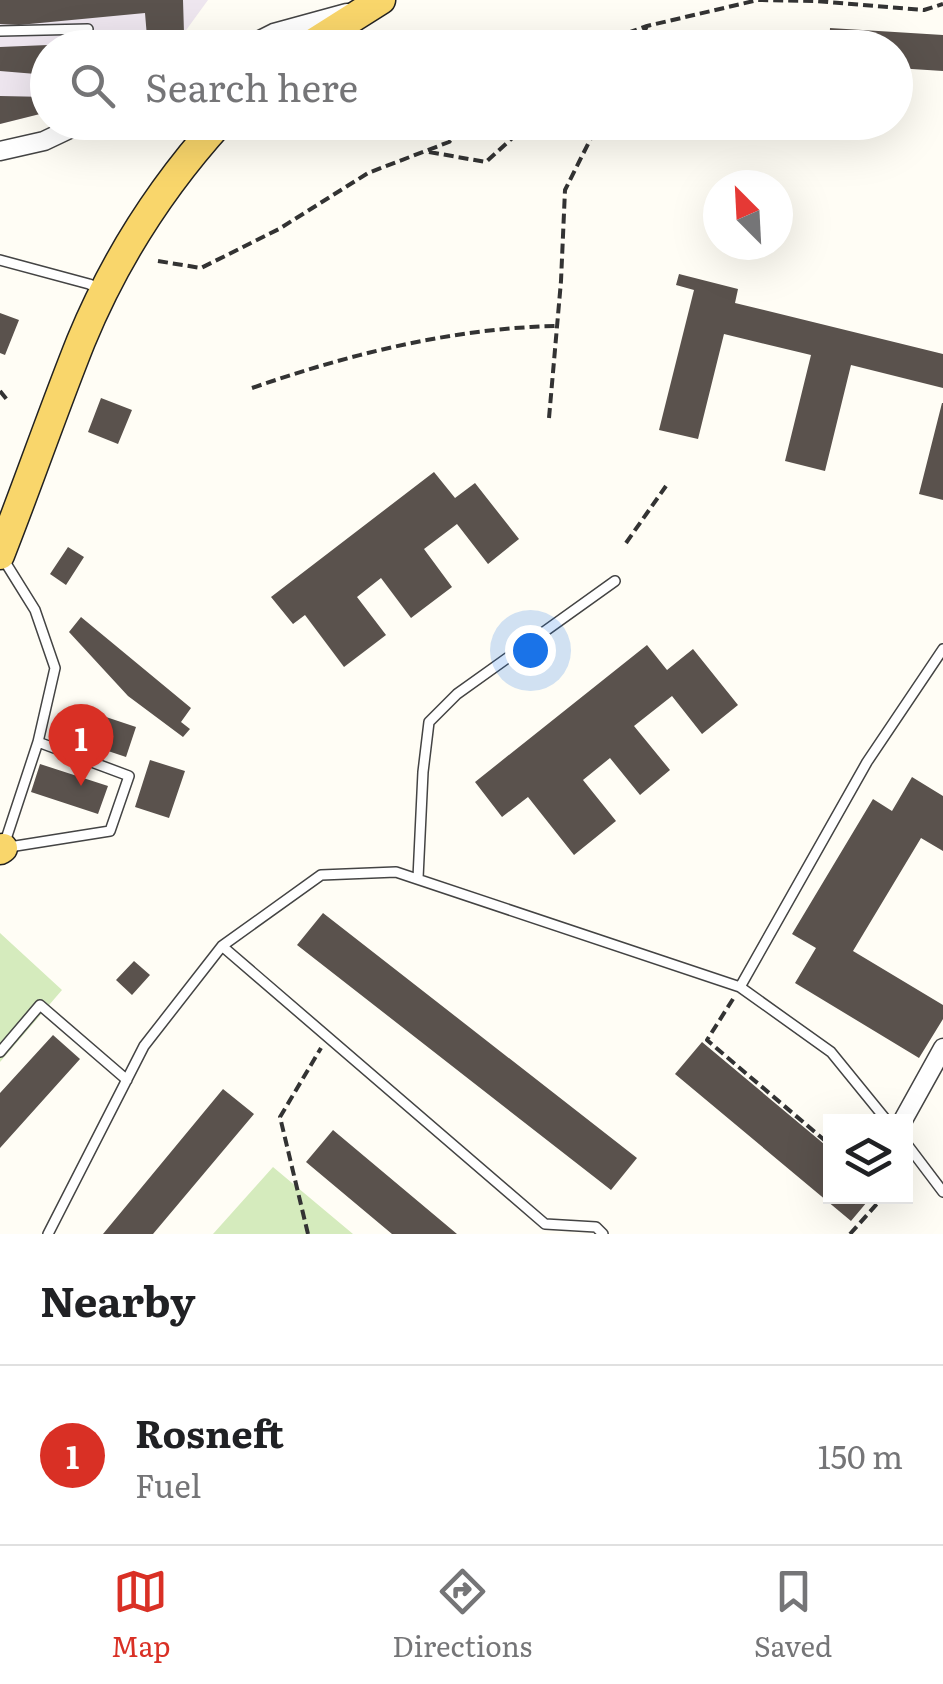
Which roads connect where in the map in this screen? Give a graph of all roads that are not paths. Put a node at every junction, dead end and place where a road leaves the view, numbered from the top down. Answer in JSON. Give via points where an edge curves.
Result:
{"nodes":[{"id":1,"x":375,"y":4,"type":"edge"},
{"id":2,"x":88,"y":29,"type":"dead end"},
{"id":3,"x":30,"y":30,"type":"edge"},
{"id":4,"x":44,"y":30,"type":"edge"},
{"id":5,"x":284,"y":30,"type":"edge"},
{"id":6,"x":334,"y":30,"type":"edge"},
{"id":7,"x":0,"y":31,"type":"edge"},
{"id":8,"x":46,"y":140,"type":"edge"},
{"id":9,"x":206,"y":140,"type":"edge"},
{"id":10,"x":0,"y":151,"type":"edge"},
{"id":11,"x":0,"y":260,"type":"edge"},
{"id":12,"x":104,"y":291,"type":"junction"},
{"id":13,"x":0,"y":555,"type":"edge"},
{"id":14,"x":616,"y":581,"type":"dead end"},
{"id":15,"x":943,"y":649,"type":"edge"},
{"id":16,"x":38,"y":742,"type":"junction"},
{"id":17,"x":2,"y":849,"type":"edge"},
{"id":18,"x":418,"y":878,"type":"junction"},
{"id":19,"x":222,"y":946,"type":"junction"},
{"id":20,"x":740,"y":987,"type":"junction"},
{"id":21,"x":943,"y":1048,"type":"edge"},
{"id":22,"x":0,"y":1052,"type":"edge"},
{"id":23,"x":128,"y":1080,"type":"junction"},
{"id":24,"x":881,"y":1114,"type":"edge"},
{"id":25,"x":906,"y":1114,"type":"edge"},
{"id":26,"x":913,"y":1152,"type":"edge"},
{"id":27,"x":943,"y":1192,"type":"edge"},
{"id":28,"x":48,"y":1234,"type":"edge"},
{"id":29,"x":603,"y":1234,"type":"edge"}],
"edges":[{"from":1,"to":5,"type":"street"},
{"from":1,"to":6,"type":"main road"},
{"from":2,"to":4,"type":"lane"},
{"from":3,"to":7,"type":"lane"},
{"from":8,"to":10,"type":"street"},
{"from":9,"to":12,"type":"main road","via":[[152,209]]},
{"from":11,"to":12,"type":"lane"},
{"from":12,"to":13,"type":"main road"},
{"from":13,"to":16,"type":"lane","via":[[35,610],[54,668]]},
{"from":14,"to":18,"type":"lane","via":[[457,694],[429,722]]},
{"from":15,"to":20,"type":"lane","via":[[867,762]]},
{"from":16,"to":17,"type":"lane"},
{"from":16,"to":17,"type":"lane","via":[[129,776],[110,831]]},
{"from":18,"to":19,"type":"lane","via":[[396,872],[321,875]]},
{"from":18,"to":20,"type":"lane"},
{"from":19,"to":23,"type":"lane","via":[[144,1046]]},
{"from":19,"to":29,"type":"lane","via":[[544,1224],[596,1227]]},
{"from":20,"to":24,"type":"lane","via":[[830,1052]]},
{"from":21,"to":25,"type":"street"},
{"from":22,"to":23,"type":"lane","via":[[40,1005]]},
{"from":23,"to":28,"type":"lane"},
{"from":26,"to":27,"type":"lane"}]}
